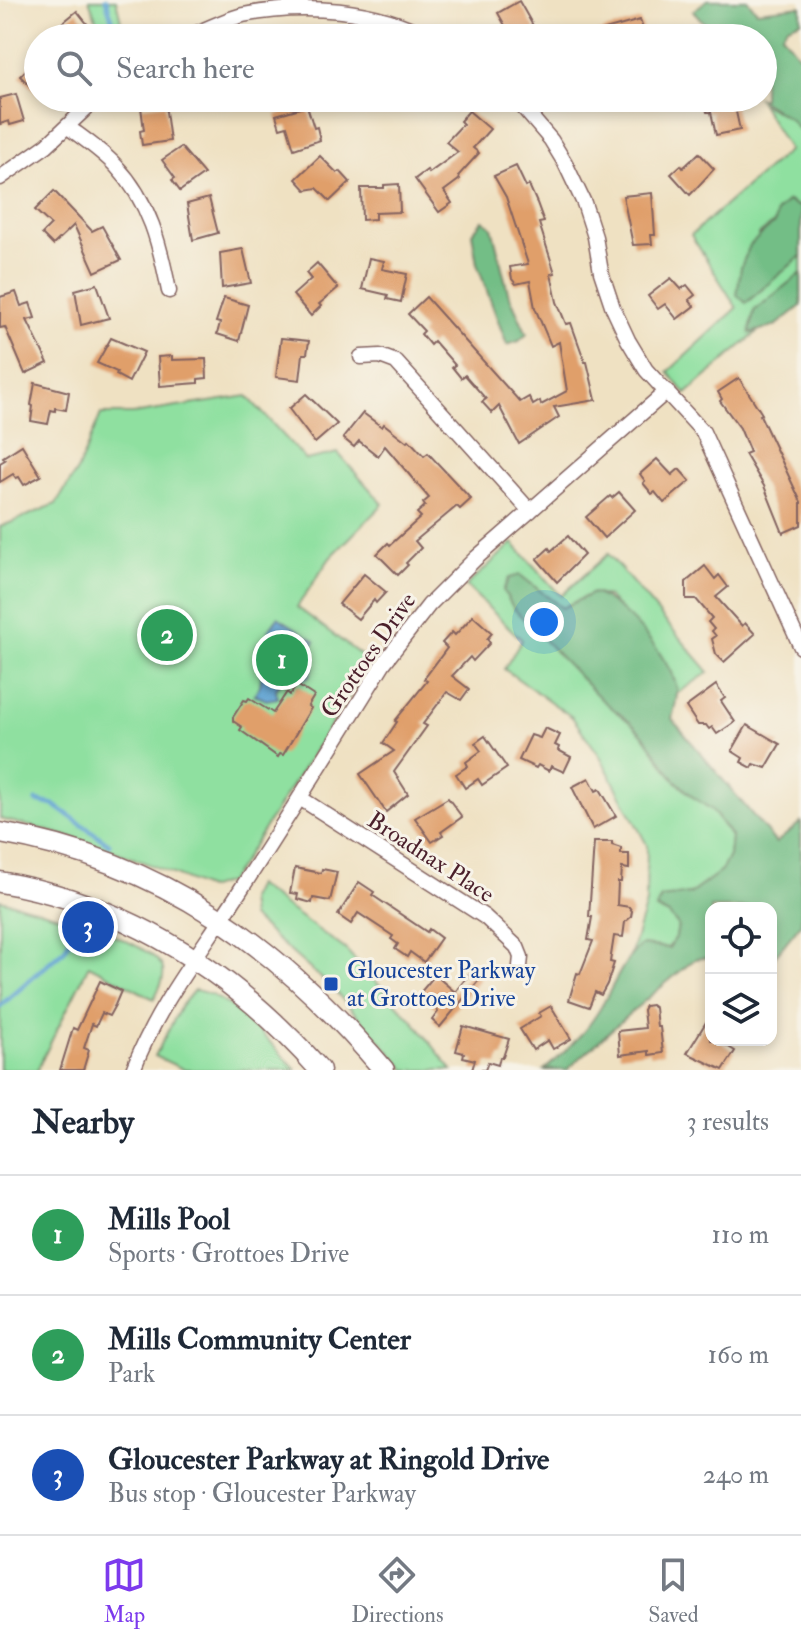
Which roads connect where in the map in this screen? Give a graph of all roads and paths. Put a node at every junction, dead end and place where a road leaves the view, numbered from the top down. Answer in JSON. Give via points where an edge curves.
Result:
{"nodes":[{"id":1,"x":222,"y":24,"type":"edge"},
{"id":2,"x":396,"y":24,"type":"edge"},
{"id":3,"x":83,"y":112,"type":"edge"},
{"id":4,"x":527,"y":112,"type":"edge"},
{"id":5,"x":68,"y":127,"type":"junction"},
{"id":6,"x":0,"y":178,"type":"edge"},
{"id":7,"x":169,"y":291,"type":"dead end"},
{"id":8,"x":361,"y":357,"type":"dead end"},
{"id":9,"x":667,"y":391,"type":"junction"},
{"id":10,"x":530,"y":511,"type":"junction"},
{"id":11,"x":801,"y":647,"type":"edge"},
{"id":12,"x":300,"y":798,"type":"junction"},
{"id":13,"x":0,"y":833,"type":"edge"},
{"id":14,"x":0,"y":882,"type":"edge"},
{"id":15,"x":221,"y":918,"type":"junction"},
{"id":16,"x":194,"y":959,"type":"junction"},
{"id":17,"x":520,"y":966,"type":"dead end"},
{"id":18,"x":133,"y":1070,"type":"edge"},
{"id":19,"x":320,"y":1070,"type":"edge"},
{"id":20,"x":384,"y":1070,"type":"edge"}],
"edges":[{"from":1,"to":2,"type":"street","via":[[242,16],[310,10]]},
{"from":3,"to":5,"type":"street"},
{"from":4,"to":9,"type":"street","via":[[551,140],[584,203],[613,308],[628,340]]},
{"from":5,"to":6,"type":"street"},
{"from":5,"to":7,"type":"street","via":[[118,167],[137,194],[159,240]]},
{"from":8,"to":10,"type":"street","via":[[396,362]]},
{"from":9,"to":10,"type":"street","name":"Grottoes Drive"},
{"from":9,"to":11,"type":"street","via":[[703,432]]},
{"from":10,"to":12,"type":"street","name":"Grottoes Drive","via":[[406,631]]},
{"from":12,"to":15,"type":"street","name":"Grottoes Drive"},
{"from":12,"to":17,"type":"street","name":"Broadnax Place","via":[[485,917],[517,947]]},
{"from":13,"to":15,"type":"main road","via":[[127,871]]},
{"from":14,"to":16,"type":"main road","via":[[96,908],[140,926]]},
{"from":15,"to":16,"type":"street","name":"Grottoes Drive"},
{"from":15,"to":20,"type":"main road","via":[[312,991]]},
{"from":16,"to":18,"type":"street","name":"Grottoes Drive","via":[[153,1022]]},
{"from":16,"to":19,"type":"main road","via":[[252,1001]]}]}
